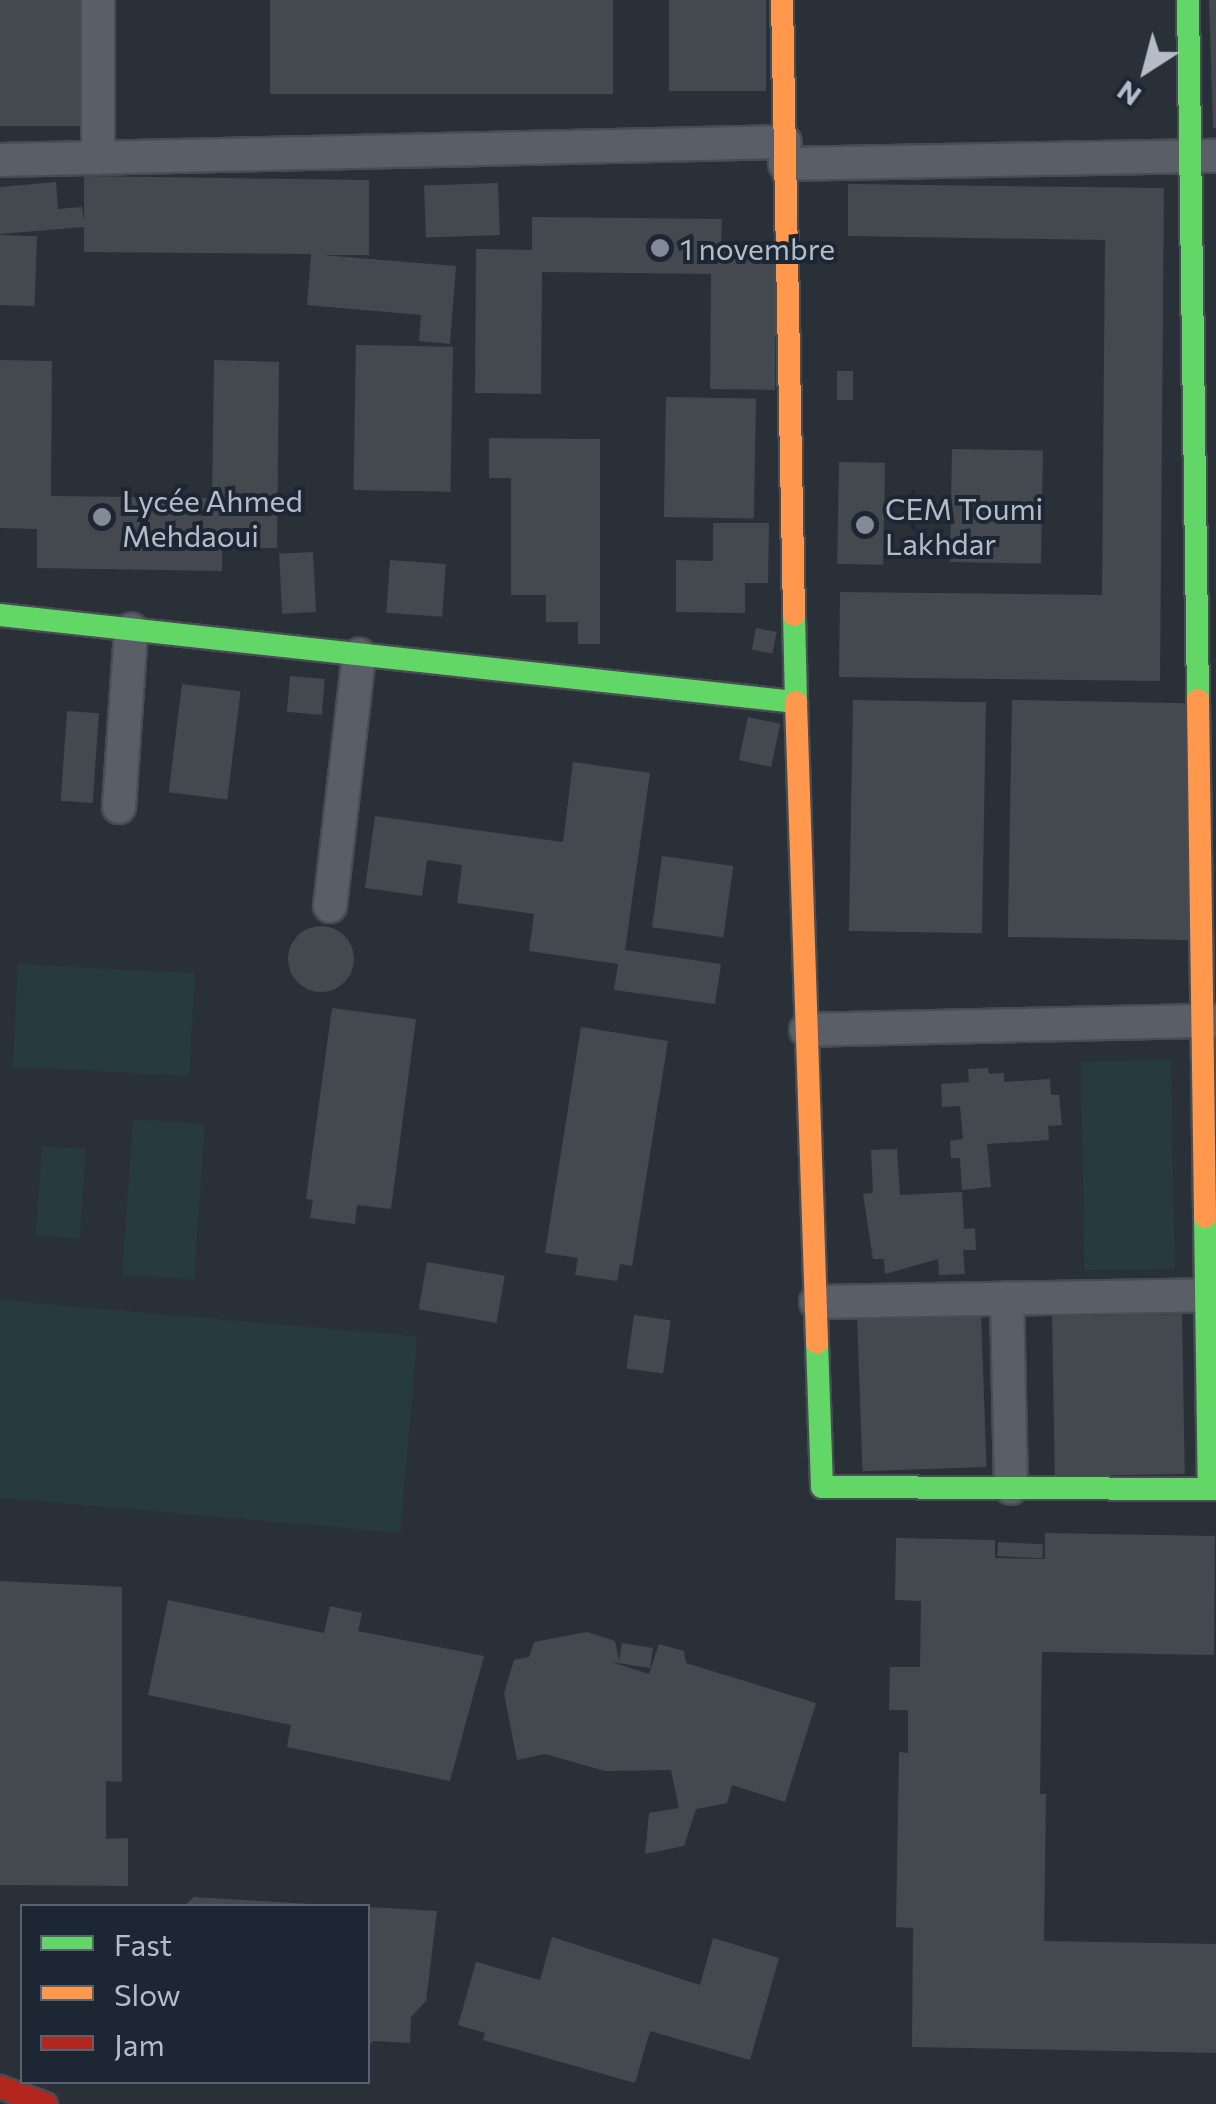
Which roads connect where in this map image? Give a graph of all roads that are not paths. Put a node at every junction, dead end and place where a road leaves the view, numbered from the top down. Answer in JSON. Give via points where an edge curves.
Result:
{"nodes":[{"id":1,"x":98,"y":0,"type":"edge"},
{"id":2,"x":782,"y":0,"type":"edge"},
{"id":3,"x":1188,"y":0,"type":"edge"},
{"id":4,"x":785,"y":153,"type":"junction"},
{"id":5,"x":1201,"y":156,"type":"edge"},
{"id":6,"x":98,"y":158,"type":"junction"},
{"id":7,"x":0,"y":160,"type":"edge"},
{"id":8,"x":0,"y":615,"type":"edge"},
{"id":9,"x":131,"y":630,"type":"junction"},
{"id":10,"x":358,"y":655,"type":"junction"},
{"id":11,"x":796,"y":702,"type":"junction"},
{"id":12,"x":119,"y":807,"type":"dead end"},
{"id":13,"x":330,"y":906,"type":"dead end"},
{"id":14,"x":1207,"y":1021,"type":"edge"},
{"id":15,"x":806,"y":1030,"type":"junction"},
{"id":16,"x":1210,"y":1254,"type":"edge"},
{"id":17,"x":1205,"y":1295,"type":"junction"},
{"id":18,"x":1007,"y":1298,"type":"junction"},
{"id":19,"x":816,"y":1302,"type":"junction"},
{"id":20,"x":1011,"y":1488,"type":"junction"},
{"id":21,"x":1212,"y":1489,"type":"edge"},
{"id":22,"x":0,"y":2087,"type":"edge"},
{"id":23,"x":46,"y":2104,"type":"edge"}],
"edges":[{"from":1,"to":6,"type":"street"},
{"from":2,"to":4,"type":"street"},
{"from":3,"to":5,"type":"street"},
{"from":4,"to":5,"type":"street"},
{"from":4,"to":6,"type":"street"},
{"from":4,"to":11,"type":"street"},
{"from":5,"to":14,"type":"street"},
{"from":6,"to":7,"type":"street"},
{"from":8,"to":9,"type":"street"},
{"from":9,"to":10,"type":"street"},
{"from":9,"to":12,"type":"street"},
{"from":10,"to":11,"type":"street"},
{"from":10,"to":13,"type":"street"},
{"from":11,"to":15,"type":"street"},
{"from":14,"to":15,"type":"street"},
{"from":14,"to":16,"type":"street"},
{"from":15,"to":19,"type":"street"},
{"from":16,"to":17,"type":"street"},
{"from":17,"to":18,"type":"street"},
{"from":17,"to":21,"type":"street"},
{"from":18,"to":19,"type":"street"},
{"from":18,"to":20,"type":"street"},
{"from":19,"to":20,"type":"street","via":[[822,1487]]},
{"from":20,"to":21,"type":"street"},
{"from":22,"to":23,"type":"street"}]}
